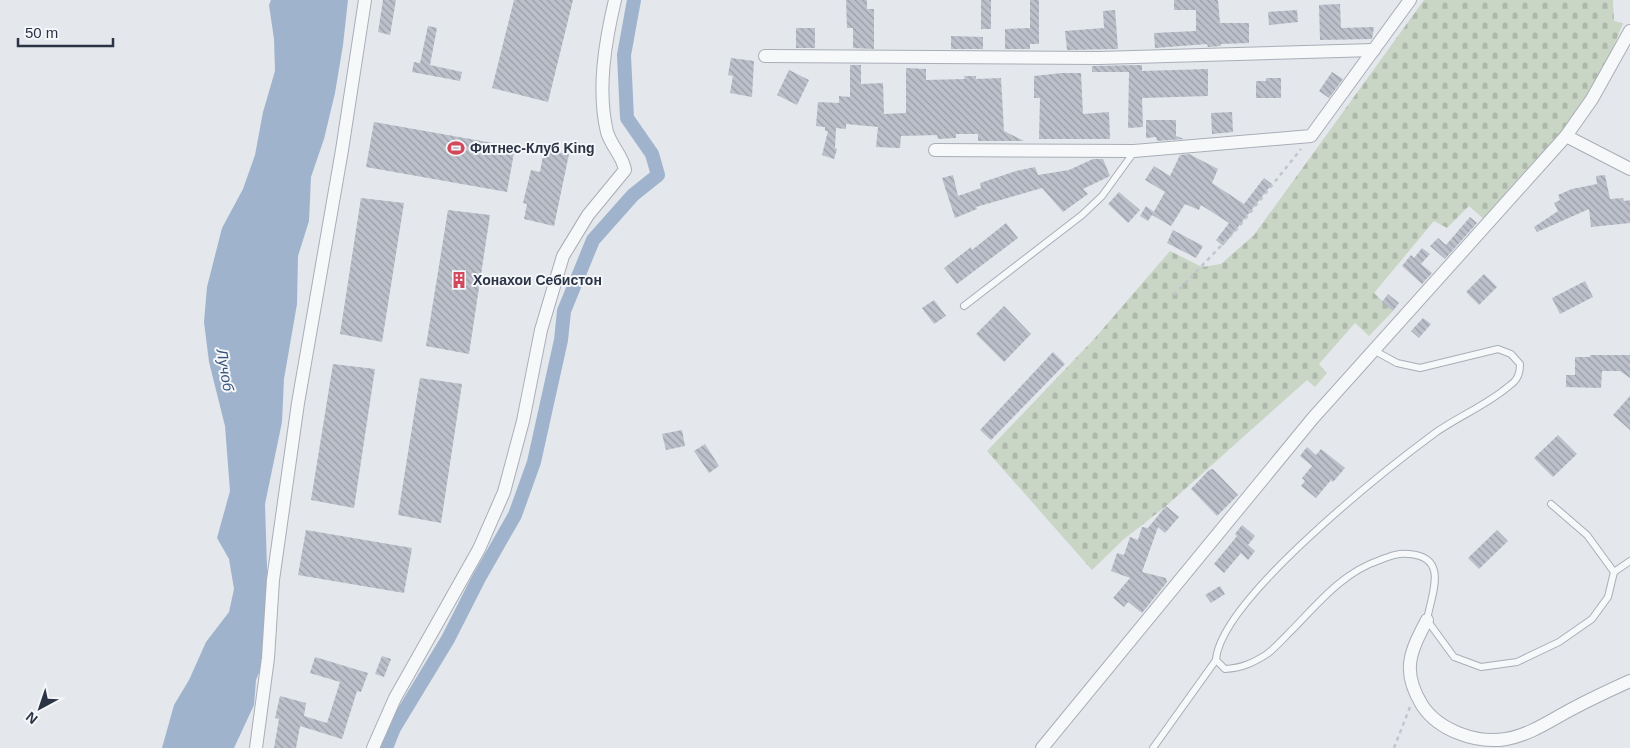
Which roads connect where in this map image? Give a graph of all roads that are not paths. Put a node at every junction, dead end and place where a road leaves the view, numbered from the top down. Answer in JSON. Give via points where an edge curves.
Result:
{"nodes":[{"id":1,"x":365,"y":0,"type":"edge"},
{"id":2,"x":615,"y":0,"type":"edge"},
{"id":3,"x":1410,"y":0,"type":"edge"},
{"id":4,"x":1630,"y":31,"type":"edge"},
{"id":5,"x":1374,"y":50,"type":"junction"},
{"id":6,"x":765,"y":56,"type":"dead end"},
{"id":7,"x":1566,"y":136,"type":"junction"},
{"id":8,"x":935,"y":150,"type":"dead end"},
{"id":9,"x":1134,"y":151,"type":"junction"},
{"id":10,"x":1630,"y":169,"type":"edge"},
{"id":11,"x":964,"y":306,"type":"dead end"},
{"id":12,"x":1375,"y":351,"type":"junction"},
{"id":13,"x":1550,"y":504,"type":"dead end"},
{"id":14,"x":1630,"y":561,"type":"edge"},
{"id":15,"x":1614,"y":572,"type":"junction"},
{"id":16,"x":1427,"y":620,"type":"junction"},
{"id":17,"x":1216,"y":660,"type":"junction"},
{"id":18,"x":1630,"y":680,"type":"edge"},
{"id":19,"x":256,"y":748,"type":"edge"},
{"id":20,"x":373,"y":748,"type":"edge"},
{"id":21,"x":1042,"y":748,"type":"edge"},
{"id":22,"x":1153,"y":748,"type":"edge"}],
"edges":[{"from":1,"to":19,"type":"street","via":[[297,413],[273,580],[268,658]]},
{"from":2,"to":20,"type":"street","via":[[607,36],[603,99],[608,134],[624,161],[625,170],[588,215],[563,256],[541,330],[523,421],[504,492],[479,549],[400,690]]},
{"from":3,"to":5,"type":"street"},
{"from":4,"to":7,"type":"street","via":[[1592,99]]},
{"from":5,"to":6,"type":"street","via":[[1099,58]]},
{"from":5,"to":9,"type":"street","via":[[1311,136]]},
{"from":7,"to":10,"type":"street"},
{"from":7,"to":12,"type":"street"},
{"from":8,"to":9,"type":"street"},
{"from":9,"to":11,"type":"lane","via":[[1102,196],[1082,215]]},
{"from":12,"to":17,"type":"lane","via":[[1396,363],[1420,368],[1498,349],[1511,354],[1520,364],[1520,374],[1510,386],[1436,433],[1312,533],[1260,585],[1217,648]]},
{"from":12,"to":21,"type":"street","via":[[1313,418]]},
{"from":13,"to":15,"type":"lane","via":[[1587,535]]},
{"from":14,"to":15,"type":"lane"},
{"from":15,"to":16,"type":"lane","via":[[1608,597],[1592,619],[1559,642],[1517,662],[1481,667],[1454,657]]},
{"from":16,"to":17,"type":"lane","via":[[1435,589],[1434,568],[1428,560],[1416,554],[1399,553],[1341,579],[1268,653],[1243,668],[1225,669]]},
{"from":16,"to":18,"type":"street","via":[[1412,649],[1408,674],[1415,694],[1428,713],[1448,728],[1474,738],[1505,740],[1529,732]]},
{"from":17,"to":22,"type":"lane"}]}
